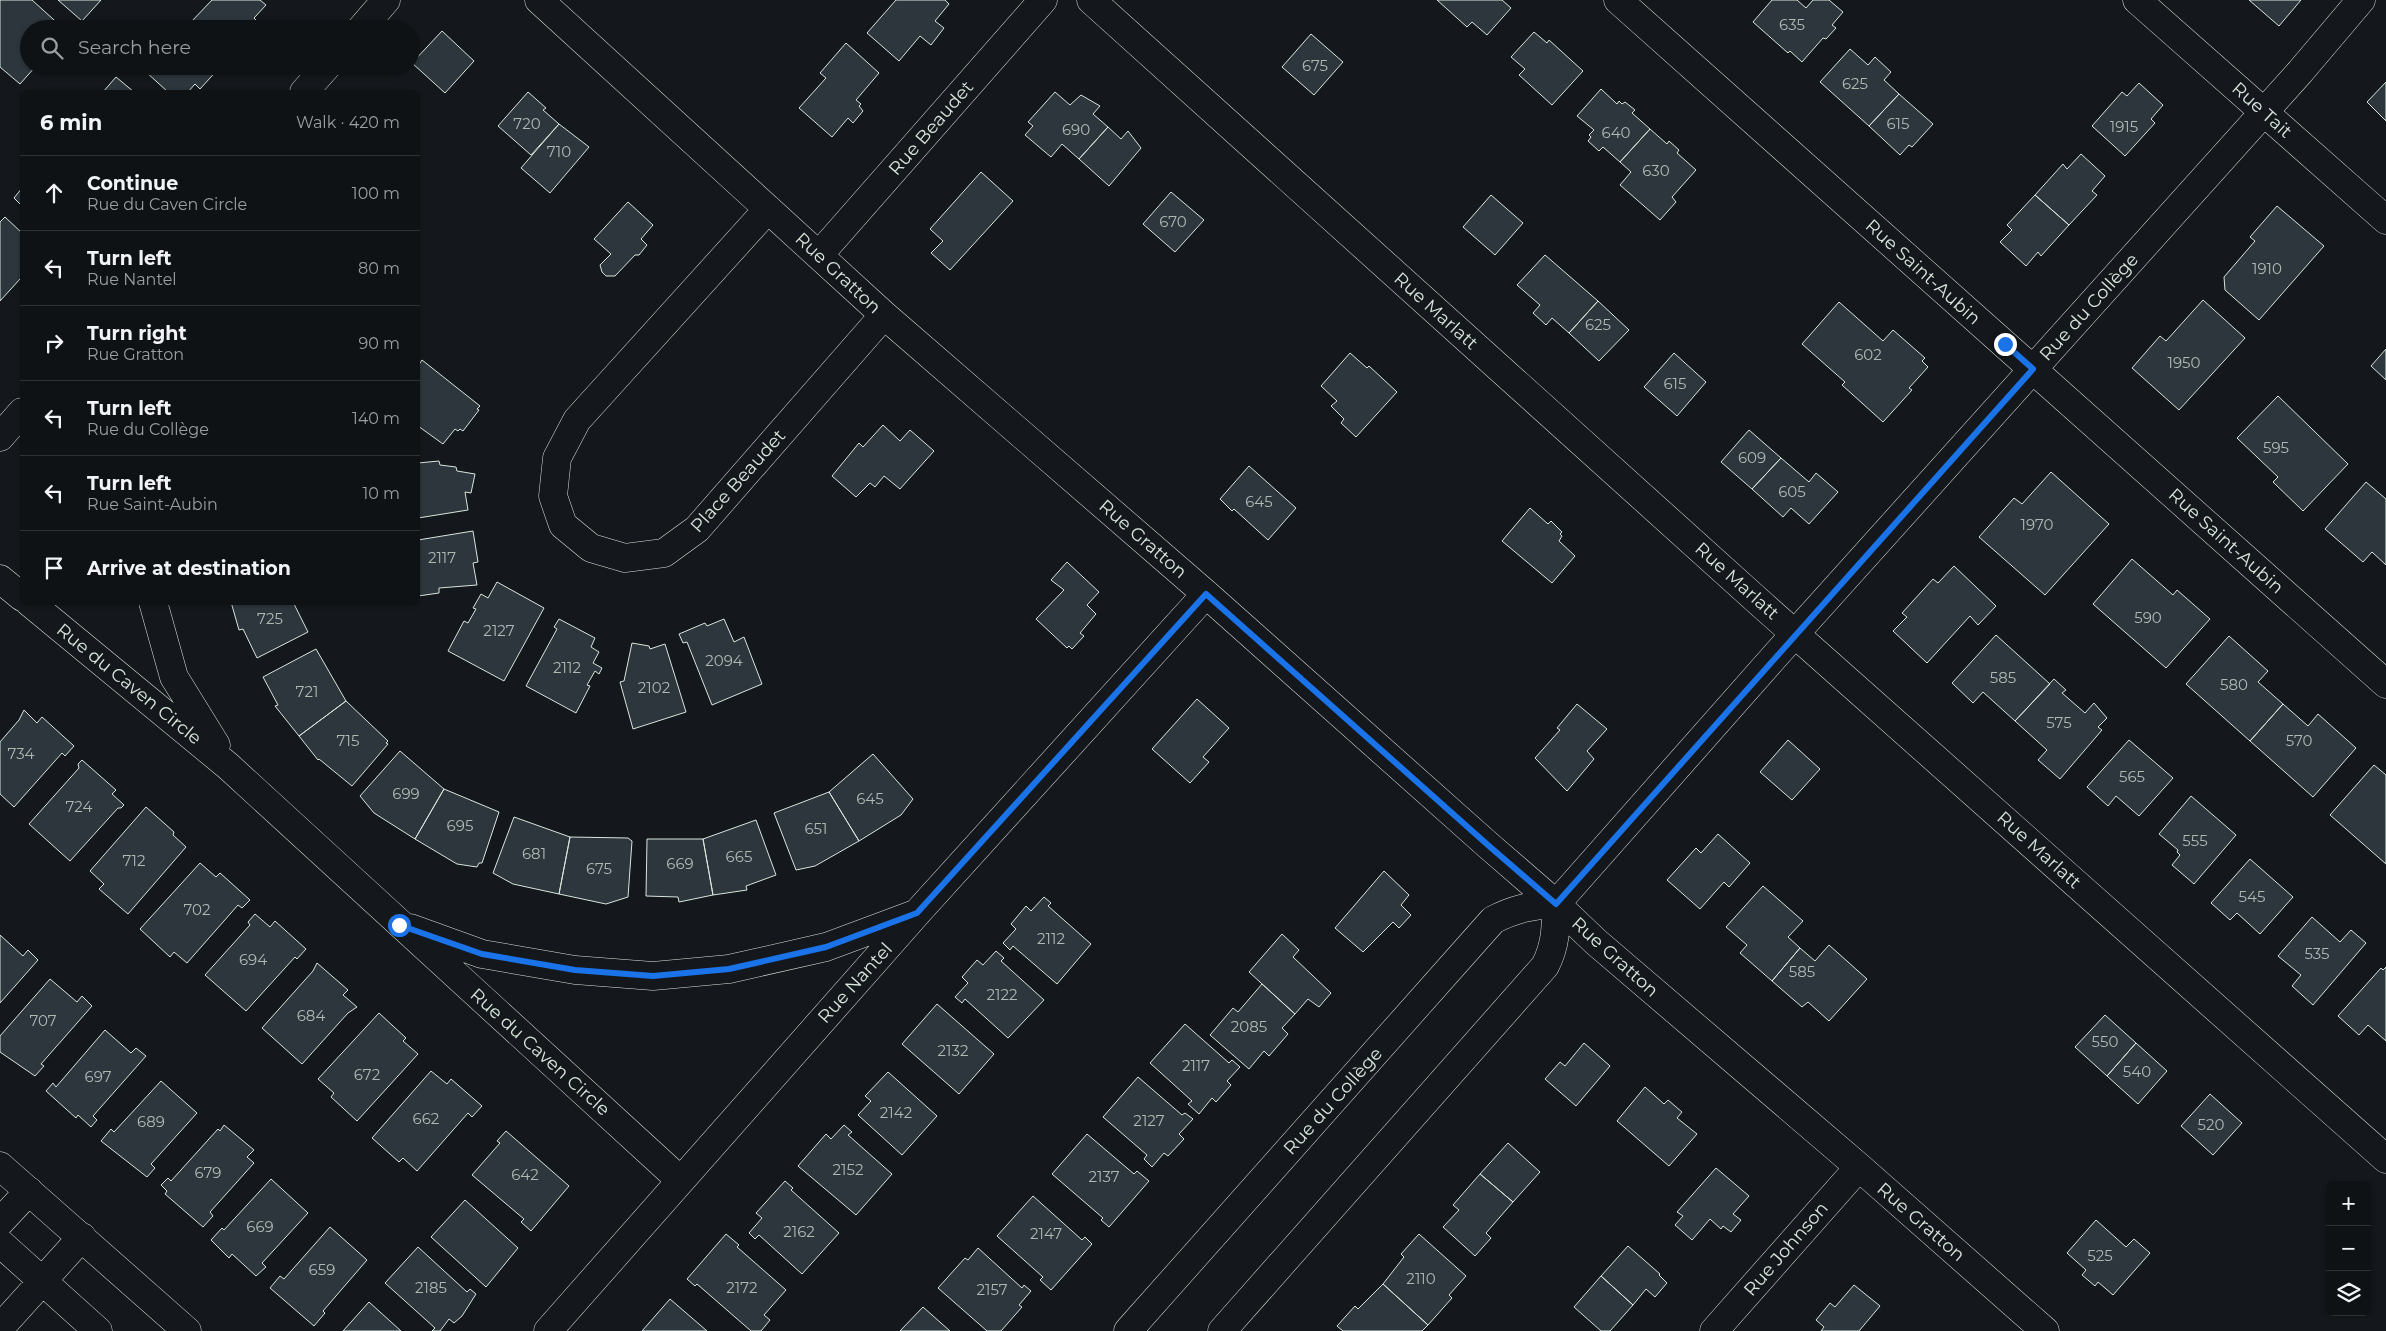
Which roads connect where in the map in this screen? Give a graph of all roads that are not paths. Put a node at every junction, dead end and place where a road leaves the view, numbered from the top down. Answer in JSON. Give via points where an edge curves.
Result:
{"nodes":[{"id":1,"x":386,"y":0,"type":"edge"},
{"id":2,"x":539,"y":0,"type":"edge"},
{"id":3,"x":1043,"y":0,"type":"edge"},
{"id":4,"x":1091,"y":0,"type":"edge"},
{"id":5,"x":1618,"y":0,"type":"edge"},
{"id":6,"x":2137,"y":0,"type":"edge"},
{"id":7,"x":2361,"y":0,"type":"edge"},
{"id":8,"x":369,"y":20,"type":"edge"},
{"id":9,"x":319,"y":75,"type":"edge"},
{"id":10,"x":306,"y":90,"type":"edge"},
{"id":11,"x":2264,"y":112,"type":"junction"},
{"id":12,"x":768,"y":209,"type":"junction"},
{"id":13,"x":2386,"y":220,"type":"edge"},
{"id":14,"x":819,"y":255,"type":"junction"},
{"id":15,"x":884,"y":315,"type":"junction"},
{"id":16,"x":2033,"y":369,"type":"junction"},
{"id":17,"x":20,"y":414,"type":"edge"},
{"id":18,"x":0,"y":437,"type":"edge"},
{"id":19,"x":0,"y":579,"type":"edge"},
{"id":20,"x":1206,"y":594,"type":"junction"},
{"id":21,"x":20,"y":595,"type":"edge"},
{"id":22,"x":34,"y":605,"type":"edge"},
{"id":23,"x":154,"y":605,"type":"edge"},
{"id":24,"x":1796,"y":633,"type":"junction"},
{"id":25,"x":2386,"y":684,"type":"edge"},
{"id":26,"x":228,"y":766,"type":"junction"},
{"id":27,"x":1556,"y":904,"type":"junction"},
{"id":28,"x":917,"y":913,"type":"junction"},
{"id":29,"x":399,"y":925,"type":"junction"},
{"id":30,"x":2386,"y":1159,"type":"edge"},
{"id":31,"x":0,"y":1166,"type":"edge"},
{"id":32,"x":1859,"y":1167,"type":"junction"},
{"id":33,"x":680,"y":1180,"type":"junction"},
{"id":34,"x":29,"y":1191,"type":"junction"},
{"id":35,"x":0,"y":1222,"type":"edge"},
{"id":36,"x":82,"y":1237,"type":"junction"},
{"id":37,"x":0,"y":1242,"type":"edge"},
{"id":38,"x":42,"y":1281,"type":"junction"},
{"id":39,"x":0,"y":1328,"type":"edge"},
{"id":40,"x":98,"y":1331,"type":"edge"},
{"id":41,"x":187,"y":1331,"type":"edge"},
{"id":42,"x":548,"y":1331,"type":"edge"},
{"id":43,"x":1128,"y":1331,"type":"edge"},
{"id":44,"x":1222,"y":1331,"type":"edge"},
{"id":45,"x":1714,"y":1331,"type":"edge"},
{"id":46,"x":2045,"y":1331,"type":"edge"}],
"edges":[{"from":1,"to":8,"type":"street"},
{"from":2,"to":12,"type":"street","name":"Rue Gratton"},
{"from":3,"to":14,"type":"street","name":"Rue Beaudet"},
{"from":4,"to":24,"type":"street","name":"Rue Marlatt"},
{"from":5,"to":16,"type":"street","name":"Rue Saint-Aubin"},
{"from":6,"to":11,"type":"street","name":"Rue Tait"},
{"from":7,"to":11,"type":"street","name":"Rue du Collège"},
{"from":9,"to":10,"type":"street"},
{"from":11,"to":13,"type":"street","name":"Rue Tait"},
{"from":11,"to":16,"type":"street","name":"Rue du Collège"},
{"from":12,"to":14,"type":"street","name":"Rue Gratton"},
{"from":12,"to":15,"type":"street","name":"Place Beaudet","via":[[577,420],[557,458],[553,496],[564,525],[591,548],[625,558],[664,553],[697,530]]},
{"from":14,"to":15,"type":"street","name":"Rue Gratton"},
{"from":15,"to":20,"type":"street","name":"Rue Gratton"},
{"from":16,"to":24,"type":"street","name":"Rue du Collège"},
{"from":16,"to":25,"type":"street","name":"Rue Saint-Aubin"},
{"from":17,"to":18,"type":"street"},
{"from":19,"to":21,"type":"street"},
{"from":20,"to":27,"type":"street","name":"Rue Gratton"},
{"from":20,"to":28,"type":"street","name":"Rue Nantel"},
{"from":22,"to":26,"type":"street","name":"Rue du Caven Circle"},
{"from":23,"to":26,"type":"street","name":"Rue du Caven Circle","via":[[174,677]]},
{"from":24,"to":27,"type":"street","name":"Rue du Collège"},
{"from":24,"to":30,"type":"street","name":"Rue Marlatt"},
{"from":26,"to":29,"type":"street","name":"Rue du Caven Circle"},
{"from":27,"to":32,"type":"street","name":"Rue Gratton"},
{"from":27,"to":43,"type":"street","name":"Rue du Collège","via":[[1527,906],[1492,920]]},
{"from":27,"to":44,"type":"street","via":[[1553,951],[1545,966]]},
{"from":28,"to":29,"type":"street","name":"Rue du Caven Circle","via":[[826,947],[729,969],[653,976],[575,970],[482,954]]},
{"from":28,"to":33,"type":"street","name":"Rue Nantel"},
{"from":29,"to":33,"type":"street","name":"Rue du Caven Circle"},
{"from":31,"to":34,"type":"street"},
{"from":32,"to":45,"type":"street","name":"Rue Johnson"},
{"from":32,"to":46,"type":"street","name":"Rue Gratton"},
{"from":33,"to":42,"type":"street","name":"Rue Nantel"},
{"from":34,"to":35,"type":"street"},
{"from":34,"to":36,"type":"street"},
{"from":36,"to":38,"type":"street"},
{"from":36,"to":41,"type":"street"},
{"from":37,"to":38,"type":"street"},
{"from":38,"to":39,"type":"street"},
{"from":38,"to":40,"type":"street"}]}
